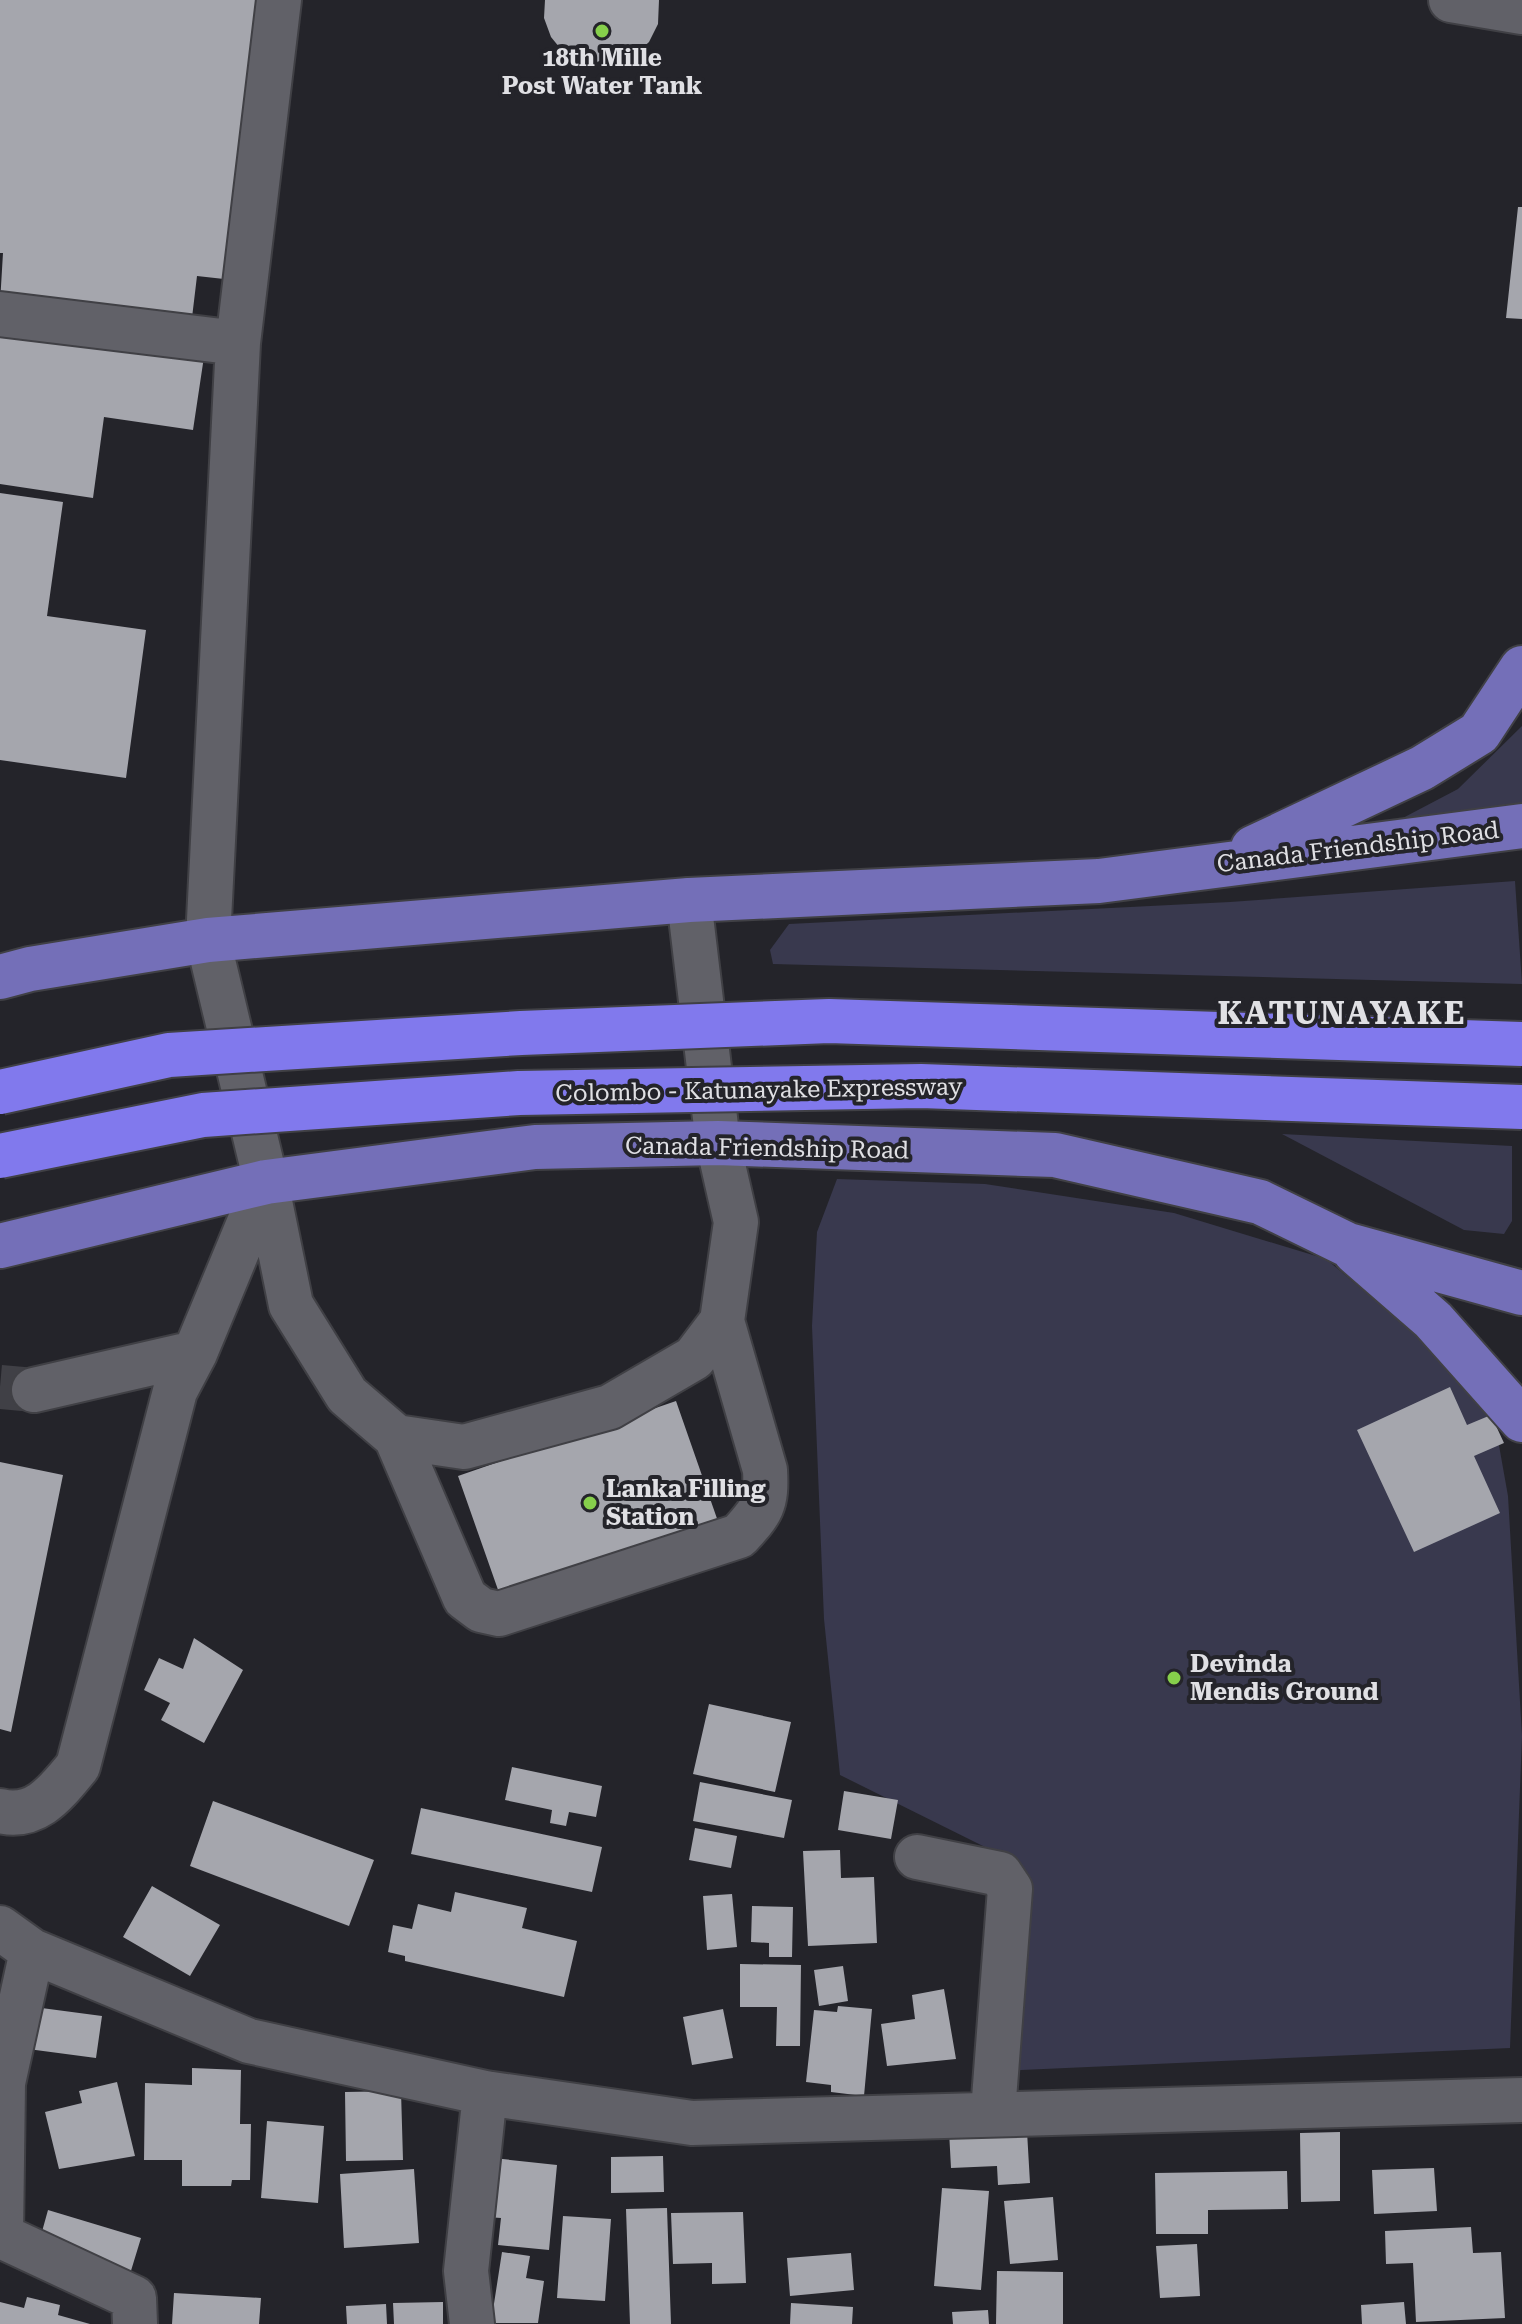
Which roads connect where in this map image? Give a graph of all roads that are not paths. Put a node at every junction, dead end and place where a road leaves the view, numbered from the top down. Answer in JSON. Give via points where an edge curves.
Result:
{"nodes":[{"id":1,"x":279,"y":0,"type":"edge"},
{"id":2,"x":1451,"y":0,"type":"edge"},
{"id":3,"x":1522,"y":12,"type":"edge"},
{"id":4,"x":0,"y":314,"type":"edge"},
{"id":5,"x":238,"y":343,"type":"junction"},
{"id":6,"x":1522,"y":668,"type":"edge"},
{"id":7,"x":1522,"y":826,"type":"edge"},
{"id":8,"x":1099,"y":881,"type":"junction"},
{"id":9,"x":689,"y":900,"type":"junction"},
{"id":10,"x":208,"y":940,"type":"junction"},
{"id":11,"x":0,"y":977,"type":"edge"},
{"id":12,"x":1522,"y":1044,"type":"edge"},
{"id":13,"x":0,"y":1092,"type":"edge"},
{"id":14,"x":1522,"y":1107,"type":"edge"},
{"id":15,"x":718,"y":1143,"type":"junction"},
{"id":16,"x":0,"y":1156,"type":"edge"},
{"id":17,"x":266,"y":1182,"type":"junction"},
{"id":18,"x":1348,"y":1245,"type":"junction"},
{"id":19,"x":0,"y":1246,"type":"edge"},
{"id":20,"x":1522,"y":1293,"type":"edge"},
{"id":21,"x":722,"y":1321,"type":"junction"},
{"id":22,"x":195,"y":1353,"type":"junction"},
{"id":23,"x":34,"y":1390,"type":"tunnel mouth"},
{"id":24,"x":1522,"y":1420,"type":"edge"},
{"id":25,"x":396,"y":1437,"type":"junction"},
{"id":26,"x":0,"y":1811,"type":"edge"},
{"id":27,"x":917,"y":1857,"type":"dead end"},
{"id":28,"x":16,"y":1940,"type":"edge"},
{"id":29,"x":485,"y":2093,"type":"junction"},
{"id":30,"x":1522,"y":2100,"type":"edge"},
{"id":31,"x":993,"y":2112,"type":"junction"},
{"id":32,"x":135,"y":2324,"type":"edge"},
{"id":33,"x":472,"y":2324,"type":"edge"}],
"edges":[{"from":1,"to":5,"type":"street"},
{"from":2,"to":3,"type":"street"},
{"from":4,"to":5,"type":"street"},
{"from":5,"to":10,"type":"street"},
{"from":6,"to":8,"type":"main road","via":[[1479,733],[1422,768],[1240,854]]},
{"from":7,"to":8,"type":"main road","name":"Canada Friendship Road"},
{"from":8,"to":9,"type":"main road","name":"Canada Friendship Road"},
{"from":9,"to":10,"type":"main road","name":"Canada Friendship Road"},
{"from":9,"to":15,"type":"street"},
{"from":10,"to":11,"type":"main road","name":"Canada Friendship Road"},
{"from":10,"to":17,"type":"street"},
{"from":12,"to":13,"type":"highway","bridge":true,"via":[[829,1021],[169,1055]]},
{"from":14,"to":16,"type":"highway","name":"Colombo - Katunayake Expressway","bridge":true,"via":[[921,1086],[519,1093],[203,1115]]},
{"from":15,"to":17,"type":"main road","name":"Canada Friendship Road","via":[[535,1147]]},
{"from":15,"to":18,"type":"main road","name":"Canada Friendship Road","via":[[1055,1155],[1260,1202]]},
{"from":15,"to":21,"type":"street","via":[[736,1222]]},
{"from":17,"to":19,"type":"main road","name":"Canada Friendship Road"},
{"from":17,"to":22,"type":"street"},
{"from":17,"to":25,"type":"street","via":[[291,1305],[347,1395]]},
{"from":18,"to":20,"type":"main road","name":"Canada Friendship Road"},
{"from":18,"to":24,"type":"main road","via":[[1433,1320]]},
{"from":21,"to":25,"type":"street","via":[[694,1358],[610,1407],[464,1447]]},
{"from":21,"to":25,"type":"street","via":[[765,1470],[763,1510],[739,1536],[499,1614],[481,1610],[465,1598]]},
{"from":22,"to":23,"type":"street"},
{"from":22,"to":26,"type":"street","via":[[175,1391],[78,1766],[35,1810]]},
{"from":27,"to":31,"type":"street","via":[[1000,1874],[1010,1889]]},
{"from":28,"to":29,"type":"street","via":[[249,2041]]},
{"from":28,"to":32,"type":"street","via":[[3,2083],[1,2236],[134,2298]]},
{"from":29,"to":31,"type":"street","via":[[692,2123]]},
{"from":29,"to":33,"type":"street","via":[[466,2271]]},
{"from":30,"to":31,"type":"street"}]}
